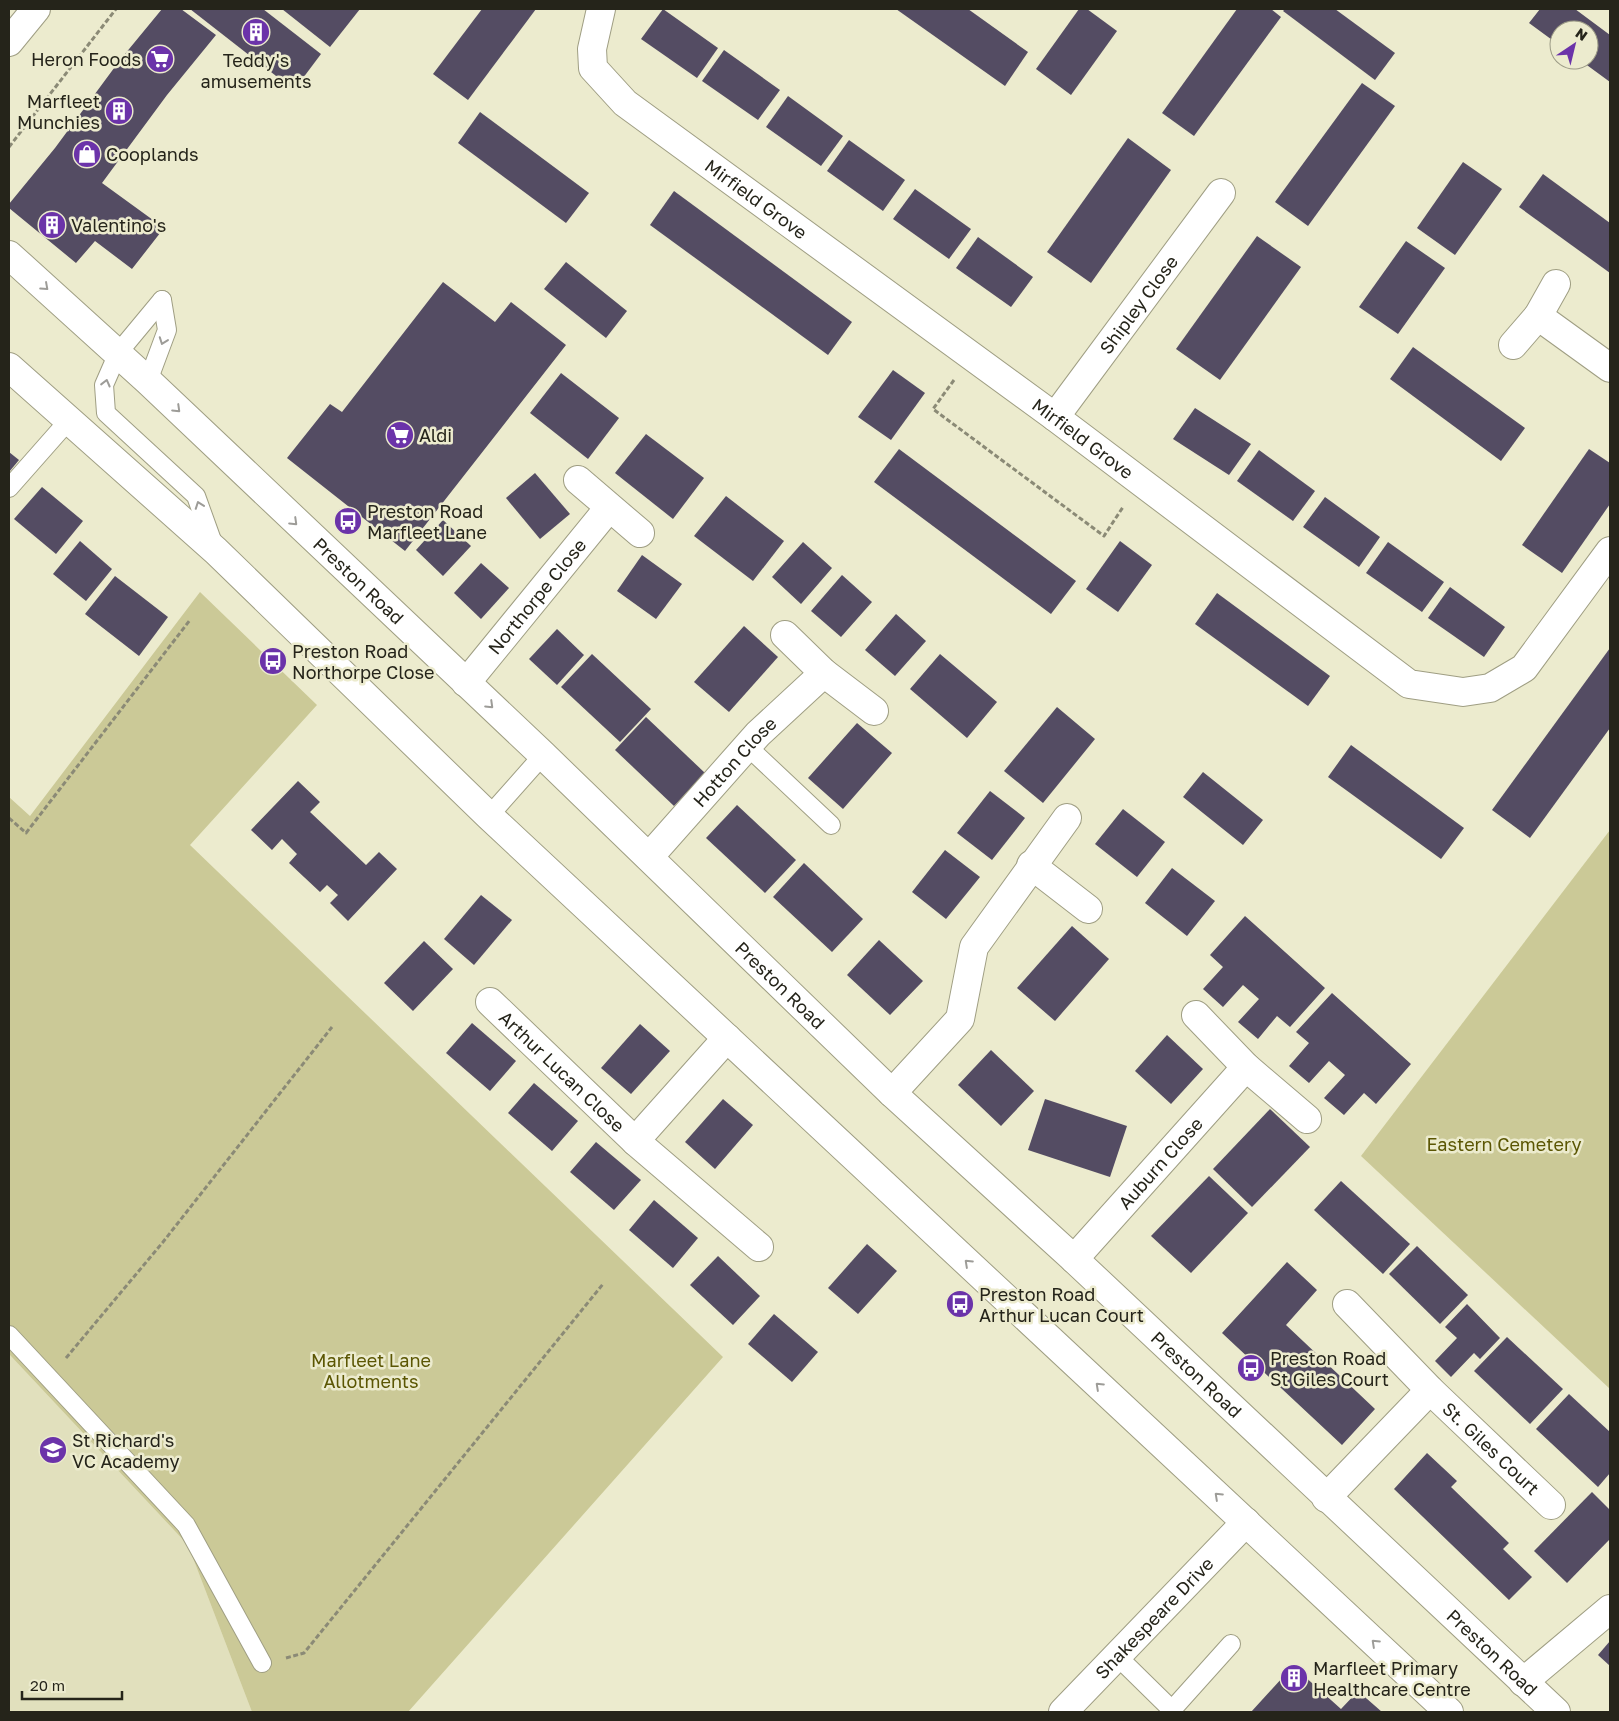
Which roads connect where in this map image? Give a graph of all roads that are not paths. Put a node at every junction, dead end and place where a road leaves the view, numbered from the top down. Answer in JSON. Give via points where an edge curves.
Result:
{"nodes":[{"id":1,"x":36,"y":9,"type":"edge"},
{"id":2,"x":601,"y":9,"type":"edge"},
{"id":3,"x":9,"y":42,"type":"edge"},
{"id":4,"x":1222,"y":192,"type":"dead end"},
{"id":5,"x":9,"y":254,"type":"edge"},
{"id":6,"x":1556,"y":284,"type":"dead end"},
{"id":7,"x":1538,"y":316,"type":"junction"},
{"id":8,"x":1513,"y":345,"type":"dead end"},
{"id":9,"x":118,"y":353,"type":"junction"},
{"id":10,"x":9,"y":367,"type":"edge"},
{"id":11,"x":1610,"y":368,"type":"edge"},
{"id":12,"x":148,"y":381,"type":"junction"},
{"id":13,"x":1055,"y":417,"type":"junction"},
{"id":14,"x":69,"y":420,"type":"junction"},
{"id":15,"x":578,"y":480,"type":"dead end"},
{"id":16,"x":9,"y":488,"type":"edge"},
{"id":17,"x":608,"y":509,"type":"junction"},
{"id":18,"x":640,"y":534,"type":"dead end"},
{"id":19,"x":1610,"y":550,"type":"edge"},
{"id":20,"x":216,"y":551,"type":"junction"},
{"id":21,"x":785,"y":635,"type":"dead end"},
{"id":22,"x":824,"y":674,"type":"junction"},
{"id":23,"x":466,"y":683,"type":"junction"},
{"id":24,"x":874,"y":711,"type":"dead end"},
{"id":25,"x":747,"y":746,"type":"junction"},
{"id":26,"x":543,"y":755,"type":"junction"},
{"id":27,"x":489,"y":816,"type":"junction"},
{"id":28,"x":1067,"y":818,"type":"dead end"},
{"id":29,"x":831,"y":825,"type":"dead end"},
{"id":30,"x":649,"y":857,"type":"junction"},
{"id":31,"x":1031,"y":865,"type":"junction"},
{"id":32,"x":1088,"y":909,"type":"dead end"},
{"id":33,"x":490,"y":1002,"type":"dead end"},
{"id":34,"x":1196,"y":1015,"type":"dead end"},
{"id":35,"x":727,"y":1038,"type":"junction"},
{"id":36,"x":1246,"y":1068,"type":"junction"},
{"id":37,"x":892,"y":1093,"type":"junction"},
{"id":38,"x":1306,"y":1119,"type":"dead end"},
{"id":39,"x":635,"y":1141,"type":"junction"},
{"id":40,"x":760,"y":1247,"type":"dead end"},
{"id":41,"x":1074,"y":1259,"type":"junction"},
{"id":42,"x":1347,"y":1304,"type":"dead end"},
{"id":43,"x":9,"y":1335,"type":"edge"},
{"id":44,"x":1430,"y":1390,"type":"junction"},
{"id":45,"x":1326,"y":1498,"type":"junction"},
{"id":46,"x":1551,"y":1505,"type":"dead end"},
{"id":47,"x":1246,"y":1522,"type":"junction"},
{"id":48,"x":1610,"y":1609,"type":"edge"},
{"id":49,"x":1231,"y":1644,"type":"dead end"},
{"id":50,"x":1118,"y":1657,"type":"junction"},
{"id":51,"x":262,"y":1663,"type":"road end"},
{"id":52,"x":1523,"y":1682,"type":"junction"},
{"id":53,"x":1171,"y":1711,"type":"edge"},
{"id":54,"x":1063,"y":1712,"type":"edge"},
{"id":55,"x":1449,"y":1712,"type":"edge"},
{"id":56,"x":1556,"y":1712,"type":"edge"}],
"edges":[{"from":1,"to":3,"type":"street"},
{"from":2,"to":13,"type":"street","name":"Mirfield Grove","via":[[592,49],[594,68],[625,103]]},
{"from":4,"to":13,"type":"street","name":"Shipley Close"},
{"from":5,"to":9,"type":"street","name":"Preston Road","one_way":true},
{"from":6,"to":7,"type":"street"},
{"from":7,"to":8,"type":"street"},
{"from":7,"to":11,"type":"street"},
{"from":9,"to":12,"type":"street","name":"Preston Road"},
{"from":9,"to":12,"type":"lane","one_way":true,"via":[[162,300],[167,330]]},
{"from":20,"to":9,"type":"lane","one_way":true,"via":[[196,496],[106,413],[104,385]]},
{"from":10,"to":14,"type":"street"},
{"from":12,"to":23,"type":"street","name":"Preston Road","one_way":true},
{"from":13,"to":19,"type":"street","name":"Mirfield Grove","via":[[1409,684],[1463,692],[1490,688],[1524,668]]},
{"from":14,"to":16,"type":"lane"},
{"from":14,"to":20,"type":"street"},
{"from":15,"to":17,"type":"street"},
{"from":17,"to":18,"type":"street"},
{"from":17,"to":23,"type":"street","name":"Northorpe Close"},
{"from":20,"to":27,"type":"street"},
{"from":21,"to":22,"type":"street"},
{"from":22,"to":24,"type":"street"},
{"from":22,"to":25,"type":"street","name":"Hotton Close"},
{"from":23,"to":26,"type":"street","name":"Preston Road","one_way":true},
{"from":25,"to":29,"type":"lane"},
{"from":25,"to":30,"type":"street","name":"Hotton Close"},
{"from":26,"to":27,"type":"lane"},
{"from":26,"to":30,"type":"street","name":"Preston Road"},
{"from":27,"to":35,"type":"street"},
{"from":28,"to":31,"type":"street"},
{"from":30,"to":37,"type":"street","name":"Preston Road"},
{"from":31,"to":32,"type":"street"},
{"from":31,"to":37,"type":"street","via":[[974,947],[960,1019]]},
{"from":33,"to":39,"type":"street","name":"Arthur Lucan Close"},
{"from":34,"to":36,"type":"street"},
{"from":35,"to":39,"type":"street","name":"Arthur Lucan Close"},
{"from":47,"to":35,"type":"street","one_way":true},
{"from":36,"to":38,"type":"street"},
{"from":36,"to":41,"type":"street","name":"Auburn Close"},
{"from":37,"to":41,"type":"street","name":"Preston Road"},
{"from":39,"to":40,"type":"street","name":"Arthur Lucan Close"},
{"from":41,"to":45,"type":"street","name":"Preston Road"},
{"from":42,"to":44,"type":"street","name":"St. Giles Court"},
{"from":43,"to":51,"type":"lane","via":[[186,1525]]},
{"from":44,"to":45,"type":"street","name":"St. Giles Court"},
{"from":44,"to":46,"type":"street","name":"St. Giles Court"},
{"from":45,"to":52,"type":"street","name":"Preston Road"},
{"from":47,"to":50,"type":"street","name":"Shakespeare Drive"},
{"from":55,"to":47,"type":"street","one_way":true},
{"from":48,"to":52,"type":"street"},
{"from":49,"to":53,"type":"lane"},
{"from":50,"to":53,"type":"lane"},
{"from":50,"to":54,"type":"street","name":"Shakespeare Drive"},
{"from":52,"to":56,"type":"street","name":"Preston Road"}]}
